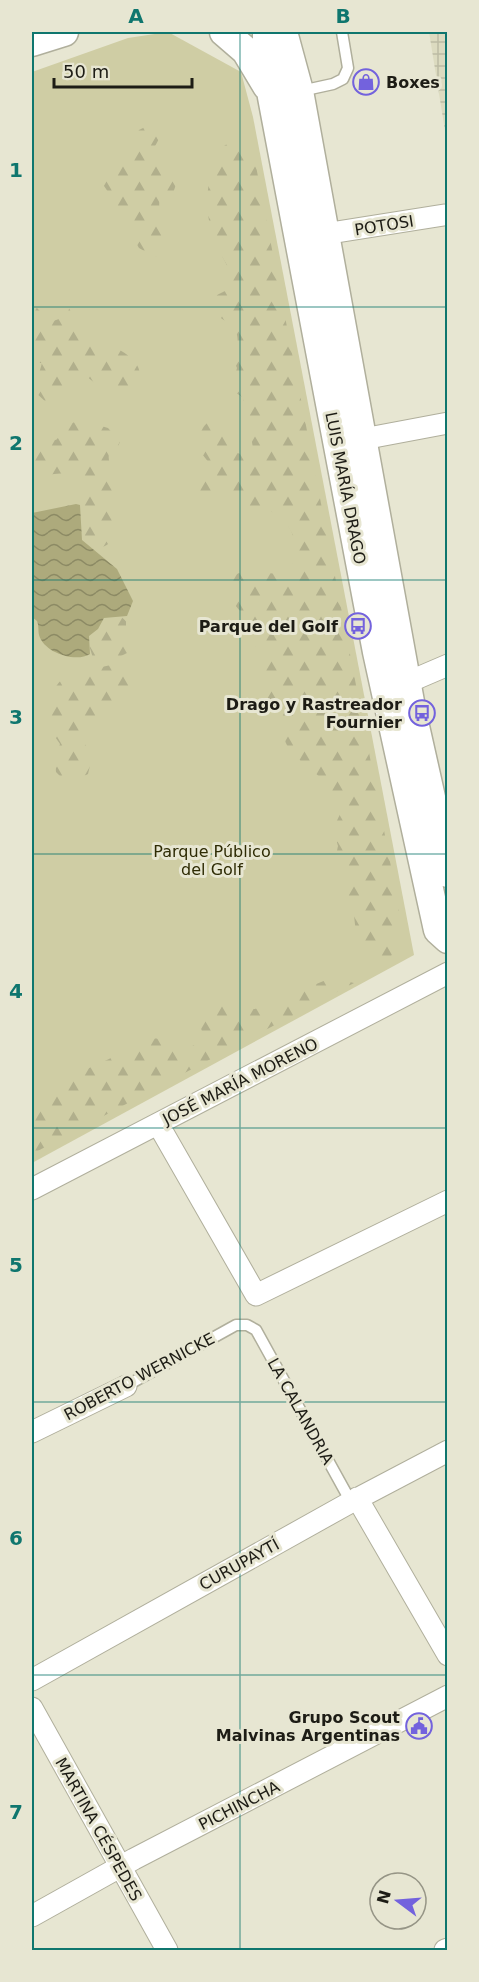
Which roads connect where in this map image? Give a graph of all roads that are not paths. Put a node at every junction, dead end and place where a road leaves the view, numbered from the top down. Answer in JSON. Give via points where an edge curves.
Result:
{"nodes":[{"id":1,"x":64,"y":32,"type":"edge"},
{"id":2,"x":224,"y":32,"type":"edge"},
{"id":3,"x":267,"y":32,"type":"edge"},
{"id":4,"x":284,"y":32,"type":"edge"},
{"id":5,"x":342,"y":32,"type":"edge"},
{"id":6,"x":32,"y":42,"type":"edge"},
{"id":7,"x":285,"y":94,"type":"junction"},
{"id":8,"x":444,"y":216,"type":"dead end"},
{"id":9,"x":324,"y":234,"type":"junction"},
{"id":10,"x":447,"y":423,"type":"edge"},
{"id":11,"x":363,"y":439,"type":"junction"},
{"id":12,"x":447,"y":665,"type":"edge"},
{"id":13,"x":406,"y":683,"type":"junction"},
{"id":14,"x":447,"y":873,"type":"edge"},
{"id":15,"x":447,"y":939,"type":"edge"},
{"id":16,"x":447,"y":973,"type":"edge"},
{"id":17,"x":158,"y":1124,"type":"junction"},
{"id":18,"x":32,"y":1189,"type":"edge"},
{"id":19,"x":447,"y":1201,"type":"edge"},
{"id":20,"x":247,"y":1325,"type":"joint"},
{"id":21,"x":126,"y":1386,"type":"joint"},
{"id":22,"x":32,"y":1432,"type":"edge"},
{"id":23,"x":447,"y":1451,"type":"edge"},
{"id":24,"x":354,"y":1500,"type":"junction"},
{"id":25,"x":447,"y":1655,"type":"edge"},
{"id":26,"x":32,"y":1680,"type":"edge"},
{"id":27,"x":447,"y":1696,"type":"edge"},
{"id":28,"x":32,"y":1708,"type":"edge"},
{"id":29,"x":120,"y":1867,"type":"junction"},
{"id":30,"x":32,"y":1916,"type":"edge"},
{"id":31,"x":167,"y":1950,"type":"edge"}],
"edges":[{"from":1,"to":6,"type":"main road"},
{"from":2,"to":7,"type":"main road"},
{"from":3,"to":7,"type":"main road","name":"LUIS MARÍA DRAGO"},
{"from":4,"to":7,"type":"main road","name":"LUIS MARÍA DRAGO"},
{"from":5,"to":7,"type":"lane","via":[[348,68],[343,79]]},
{"from":7,"to":9,"type":"main road","name":"LUIS MARÍA DRAGO"},
{"from":7,"to":15,"type":"main road","name":"LUIS MARÍA DRAGO","via":[[377,652],[438,930]]},
{"from":8,"to":9,"type":"street","name":"POTOSI"},
{"from":9,"to":11,"type":"main road","name":"LUIS MARÍA DRAGO"},
{"from":10,"to":11,"type":"street"},
{"from":11,"to":13,"type":"main road","name":"LUIS MARÍA DRAGO"},
{"from":12,"to":13,"type":"street"},
{"from":13,"to":14,"type":"main road","name":"LUIS MARÍA DRAGO"},
{"from":16,"to":17,"type":"street","name":"JOSÉ MARÍA MORENO"},
{"from":17,"to":18,"type":"street","name":"JOSÉ MARÍA MORENO"},
{"from":17,"to":19,"type":"street","via":[[256,1295]]},
{"from":20,"to":21,"type":"lane","name":"ROBERTO WERNICKE","via":[[236,1325]]},
{"from":20,"to":24,"type":"lane","name":"LA CALANDRIA","via":[[256,1330]]},
{"from":21,"to":22,"type":"street","name":"ROBERTO WERNICKE"},
{"from":23,"to":24,"type":"street","name":"CURUPAYTÍ"},
{"from":24,"to":25,"type":"street","name":"LA CALANDRIA"},
{"from":24,"to":26,"type":"street","name":"CURUPAYTÍ"},
{"from":27,"to":29,"type":"street","name":"PICHINCHA"},
{"from":28,"to":29,"type":"street","name":"MARTINA CÉSPEDES"},
{"from":29,"to":30,"type":"street","name":"PICHINCHA"},
{"from":29,"to":31,"type":"street","name":"MARTINA CÉSPEDES"}]}
